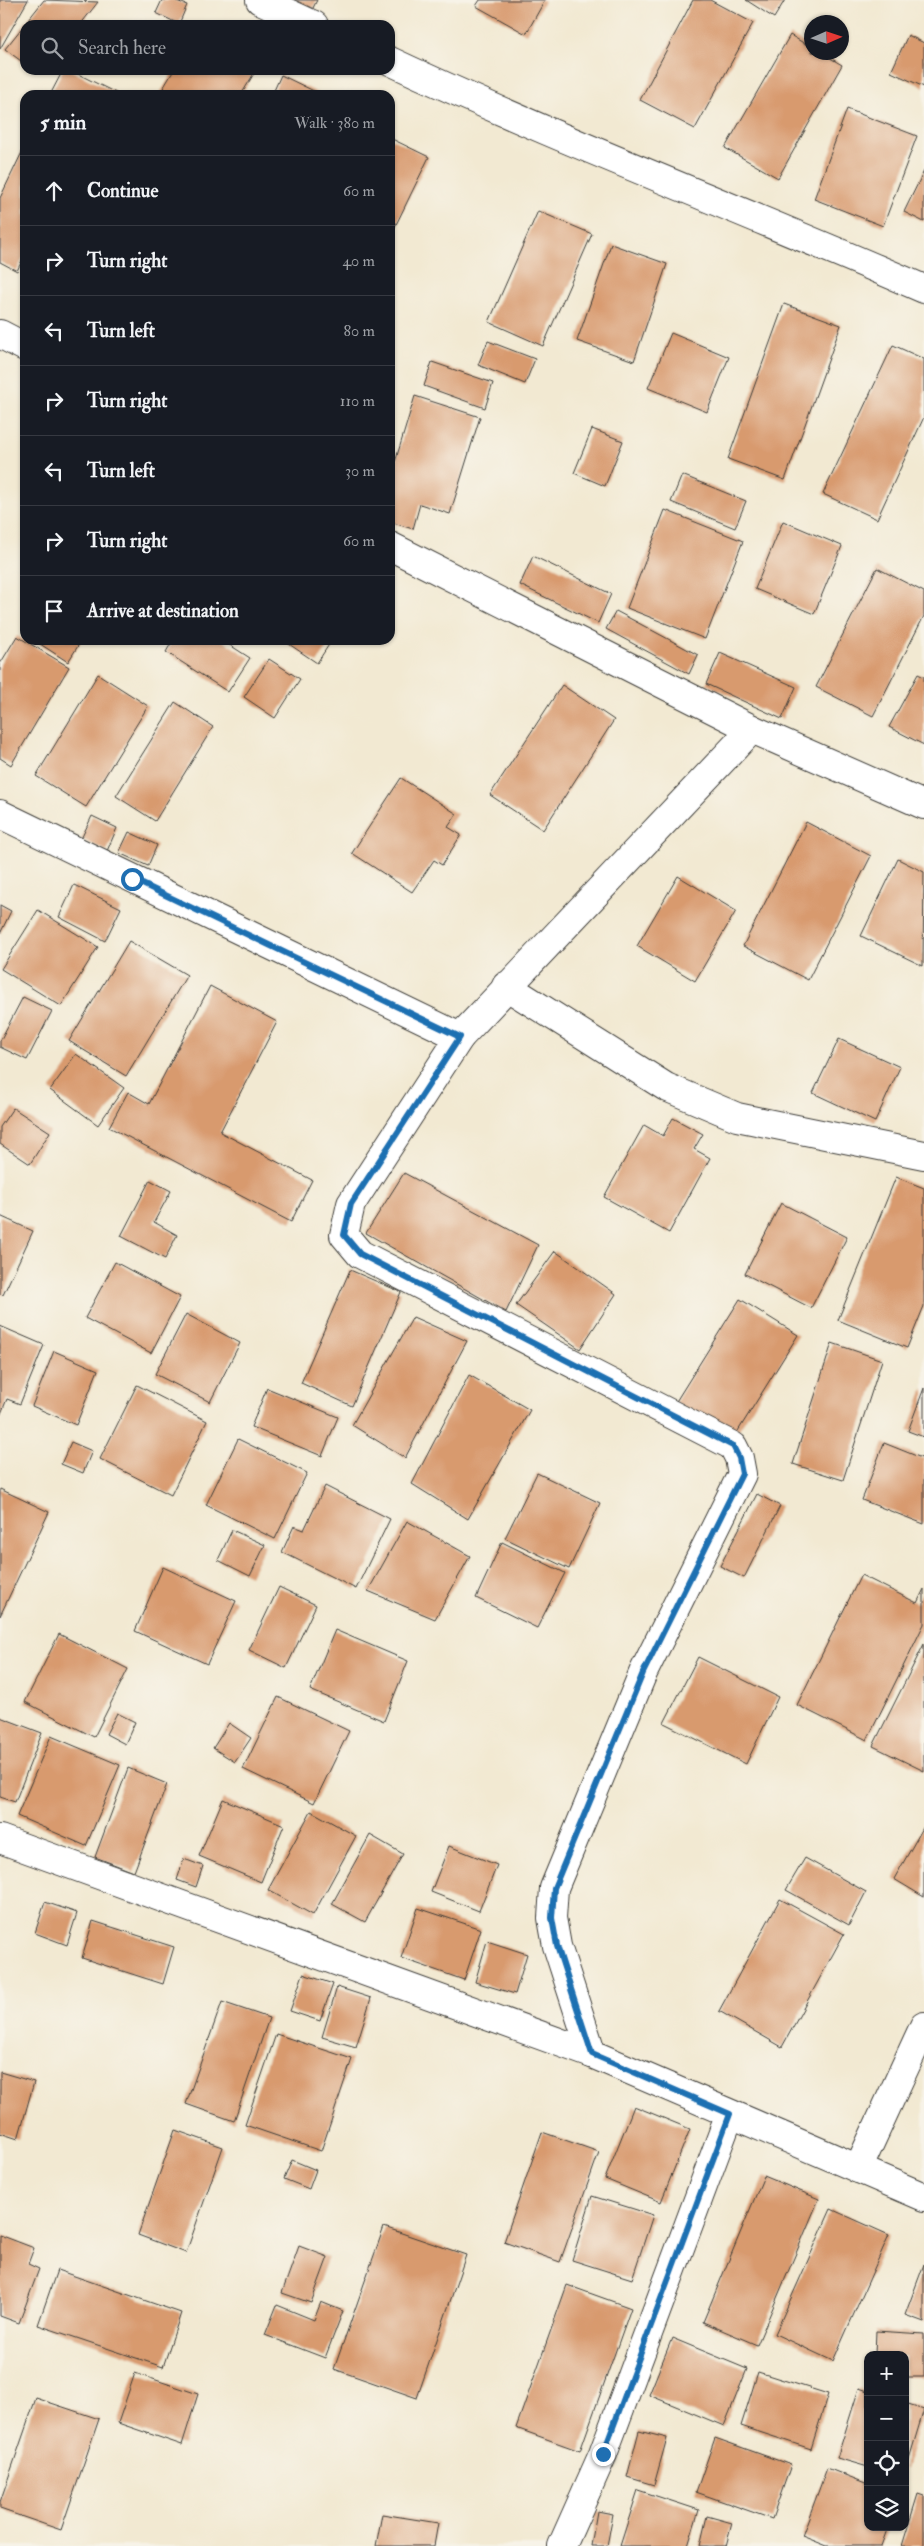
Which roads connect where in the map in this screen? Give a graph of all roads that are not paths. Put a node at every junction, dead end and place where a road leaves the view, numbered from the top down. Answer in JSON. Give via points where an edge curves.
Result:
{"nodes":[{"id":1,"x":260,"y":0,"type":"edge"},
{"id":2,"x":303,"y":20,"type":"edge"},
{"id":3,"x":395,"y":63,"type":"edge"},
{"id":4,"x":924,"y":288,"type":"edge"},
{"id":5,"x":0,"y":334,"type":"edge"},
{"id":6,"x":20,"y":344,"type":"edge"},
{"id":7,"x":395,"y":549,"type":"edge"},
{"id":8,"x":752,"y":729,"type":"junction"},
{"id":9,"x":924,"y":804,"type":"edge"},
{"id":10,"x":0,"y":814,"type":"edge"},
{"id":11,"x":506,"y":986,"type":"junction"},
{"id":12,"x":460,"y":1037,"type":"junction"},
{"id":13,"x":924,"y":1155,"type":"edge"},
{"id":14,"x":0,"y":1839,"type":"edge"},
{"id":15,"x":924,"y":2026,"type":"edge"},
{"id":16,"x":592,"y":2054,"type":"junction"},
{"id":17,"x":730,"y":2114,"type":"junction"},
{"id":18,"x":858,"y":2169,"type":"junction"},
{"id":19,"x":924,"y":2197,"type":"edge"},
{"id":20,"x":562,"y":2546,"type":"edge"}],
"edges":[{"from":1,"to":2,"type":"street"},
{"from":3,"to":4,"type":"street","via":[[489,107]]},
{"from":5,"to":6,"type":"street"},
{"from":7,"to":8,"type":"street"},
{"from":8,"to":9,"type":"street"},
{"from":8,"to":11,"type":"street"},
{"from":10,"to":12,"type":"street"},
{"from":11,"to":12,"type":"street"},
{"from":11,"to":13,"type":"street","via":[[666,1087],[737,1117]]},
{"from":12,"to":16,"type":"street","via":[[351,1204],[344,1235],[360,1254],[733,1446],[742,1474],[643,1673],[554,1888],[552,1918],[557,1946]]},
{"from":14,"to":16,"type":"street"},
{"from":15,"to":18,"type":"street"},
{"from":16,"to":17,"type":"street"},
{"from":17,"to":18,"type":"street"},
{"from":17,"to":20,"type":"street","via":[[603,2454]]},
{"from":18,"to":19,"type":"street"}]}
